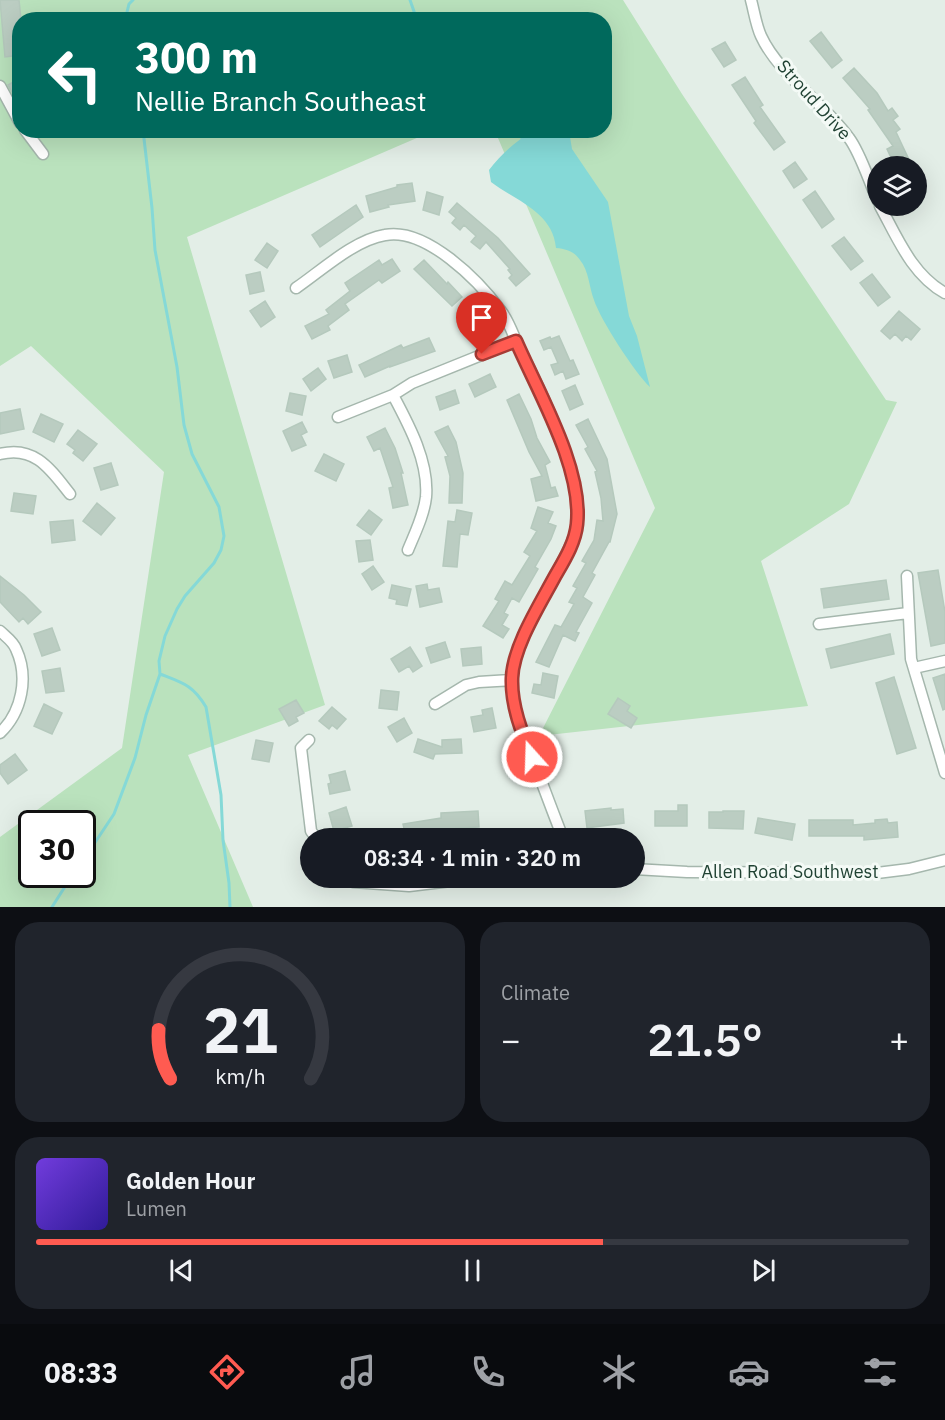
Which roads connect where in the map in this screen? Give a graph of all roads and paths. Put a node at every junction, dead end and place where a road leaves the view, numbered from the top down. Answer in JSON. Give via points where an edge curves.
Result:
{"nodes":[{"id":1,"x":751,"y":0,"type":"edge"},
{"id":2,"x":0,"y":86,"type":"edge"},
{"id":3,"x":12,"y":108,"type":"edge"},
{"id":4,"x":31,"y":138,"type":"edge"},
{"id":5,"x":43,"y":154,"type":"dead end"},
{"id":6,"x":867,"y":177,"type":"edge"},
{"id":7,"x":885,"y":216,"type":"edge"},
{"id":8,"x":296,"y":288,"type":"dead end"},
{"id":9,"x":945,"y":293,"type":"edge"},
{"id":10,"x":516,"y":341,"type":"junction"},
{"id":11,"x":393,"y":395,"type":"junction"},
{"id":12,"x":338,"y":417,"type":"dead end"},
{"id":13,"x":0,"y":454,"type":"edge"},
{"id":14,"x":70,"y":494,"type":"dead end"},
{"id":15,"x":408,"y":550,"type":"dead end"},
{"id":16,"x":907,"y":576,"type":"dead end"},
{"id":17,"x":908,"y":613,"type":"junction"},
{"id":18,"x":819,"y":624,"type":"dead end"},
{"id":19,"x":0,"y":632,"type":"edge"},
{"id":20,"x":945,"y":661,"type":"edge"},
{"id":21,"x":914,"y":668,"type":"junction"},
{"id":22,"x":512,"y":680,"type":"junction"},
{"id":23,"x":435,"y":704,"type":"dead end"},
{"id":24,"x":0,"y":733,"type":"edge"},
{"id":25,"x":309,"y":740,"type":"dead end"},
{"id":26,"x":945,"y":773,"type":"edge"},
{"id":27,"x":311,"y":828,"type":"edge"},
{"id":28,"x":559,"y":828,"type":"edge"},
{"id":29,"x":945,"y":860,"type":"edge"},
{"id":30,"x":645,"y":870,"type":"edge"}],
"edges":[{"from":1,"to":6,"type":"street","name":"Stroud Drive","via":[[761,36],[773,55],[833,117],[851,141]]},
{"from":2,"to":3,"type":"street"},
{"from":4,"to":5,"type":"street"},
{"from":7,"to":9,"type":"street","via":[[914,265]]},
{"from":8,"to":10,"type":"street","via":[[358,245],[385,234],[400,235],[422,242],[454,261],[501,310]]},
{"from":10,"to":11,"type":"street","via":[[412,383]]},
{"from":10,"to":22,"type":"street","via":[[567,458],[578,513],[572,545],[523,639]]},
{"from":11,"to":12,"type":"street"},
{"from":11,"to":15,"type":"street","via":[[416,443],[425,483],[426,497]]},
{"from":13,"to":14,"type":"street","via":[[23,453],[41,460]]},
{"from":16,"to":17,"type":"street"},
{"from":17,"to":18,"type":"street"},
{"from":17,"to":21,"type":"street"},
{"from":19,"to":24,"type":"street","via":[[17,650],[21,669],[21,699],[11,722]]},
{"from":20,"to":21,"type":"street"},
{"from":21,"to":26,"type":"street"},
{"from":22,"to":23,"type":"street","via":[[466,686]]},
{"from":22,"to":28,"type":"street","via":[[517,715]]},
{"from":25,"to":27,"type":"street","via":[[301,748]]},
{"from":29,"to":30,"type":"street","name":"Allen Road Southwest","via":[[877,873]]}]}
